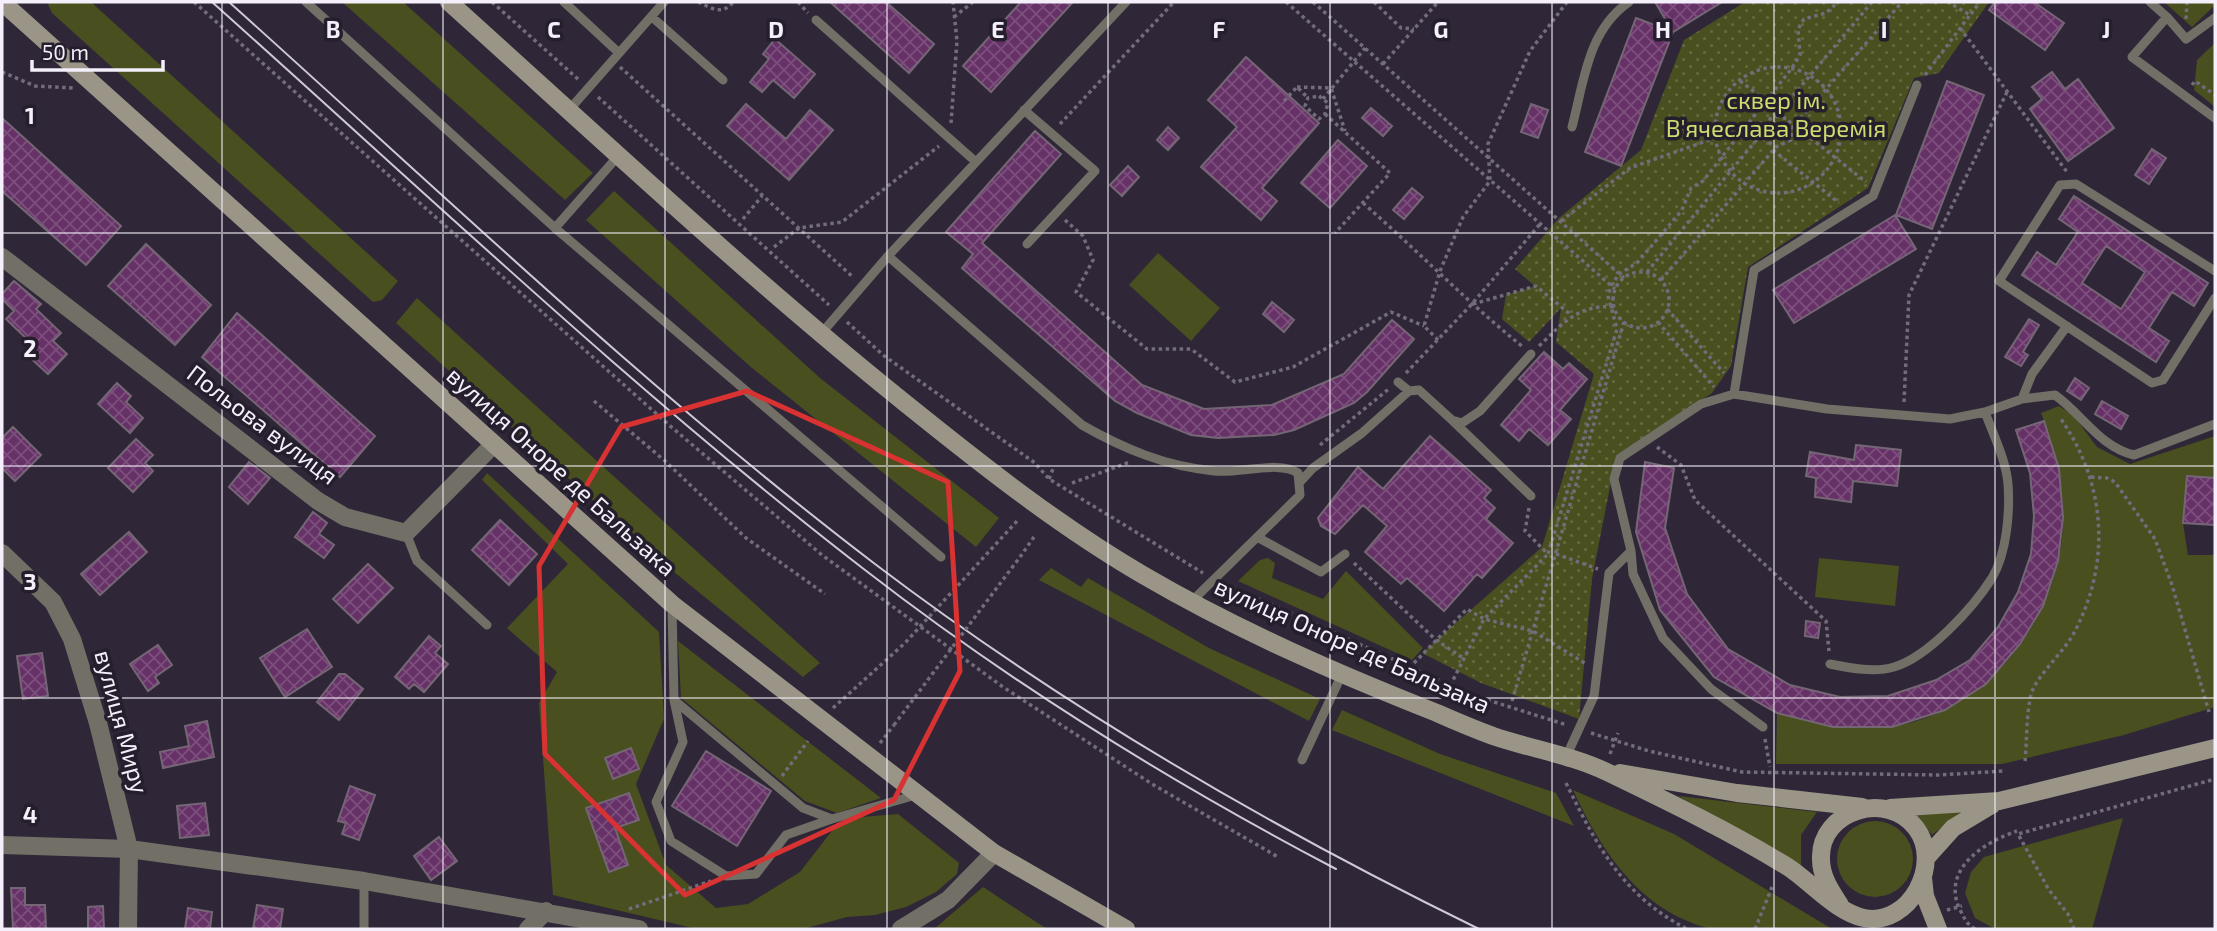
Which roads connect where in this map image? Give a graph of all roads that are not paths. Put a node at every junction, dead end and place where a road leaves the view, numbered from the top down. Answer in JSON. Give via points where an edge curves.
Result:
{"nodes":[{"id":1,"x":2,"y":2,"type":"edge"},
{"id":2,"x":306,"y":2,"type":"edge"},
{"id":3,"x":449,"y":2,"type":"edge"},
{"id":4,"x":564,"y":2,"type":"edge"},
{"id":5,"x":664,"y":2,"type":"edge"},
{"id":6,"x":1126,"y":2,"type":"edge"},
{"id":7,"x":1629,"y":2,"type":"edge"},
{"id":8,"x":2150,"y":2,"type":"edge"},
{"id":9,"x":652,"y":17,"type":"junction"},
{"id":10,"x":2167,"y":18,"type":"junction"},
{"id":11,"x":2215,"y":18,"type":"edge"},
{"id":12,"x":816,"y":20,"type":"dead end"},
{"id":13,"x":616,"y":57,"type":"junction"},
{"id":14,"x":723,"y":80,"type":"dead end"},
{"id":15,"x":1917,"y":85,"type":"road end"},
{"id":16,"x":569,"y":110,"type":"junction"},
{"id":17,"x":1024,"y":110,"type":"junction"},
{"id":18,"x":2215,"y":118,"type":"edge"},
{"id":19,"x":1572,"y":127,"type":"dead end"},
{"id":20,"x":619,"y":155,"type":"junction"},
{"id":21,"x":976,"y":162,"type":"junction"},
{"id":22,"x":555,"y":228,"type":"junction"},
{"id":23,"x":1027,"y":243,"type":"dead end"},
{"id":24,"x":888,"y":256,"type":"junction"},
{"id":25,"x":2,"y":257,"type":"edge"},
{"id":26,"x":2215,"y":271,"type":"edge"},
{"id":27,"x":2215,"y":298,"type":"edge"},
{"id":28,"x":2067,"y":326,"type":"junction"},
{"id":29,"x":820,"y":335,"type":"junction"},
{"id":30,"x":1531,"y":354,"type":"road end"},
{"id":31,"x":1398,"y":382,"type":"road end"},
{"id":32,"x":1735,"y":390,"type":"junction"},
{"id":33,"x":1409,"y":391,"type":"junction"},
{"id":34,"x":2022,"y":399,"type":"junction"},
{"id":35,"x":1985,"y":412,"type":"junction"},
{"id":36,"x":1452,"y":420,"type":"junction"},
{"id":37,"x":2215,"y":424,"type":"edge"},
{"id":38,"x":493,"y":445,"type":"junction"},
{"id":39,"x":1300,"y":482,"type":"junction"},
{"id":40,"x":1531,"y":496,"type":"road end"},
{"id":41,"x":406,"y":533,"type":"junction"},
{"id":42,"x":1257,"y":537,"type":"junction"},
{"id":43,"x":1631,"y":551,"type":"junction"},
{"id":44,"x":2,"y":553,"type":"edge"},
{"id":45,"x":1345,"y":554,"type":"road end"},
{"id":46,"x":941,"y":557,"type":"dead end"},
{"id":47,"x":1192,"y":601,"type":"junction"},
{"id":48,"x":672,"y":604,"type":"junction"},
{"id":49,"x":487,"y":625,"type":"dead end"},
{"id":50,"x":1830,"y":664,"type":"road end"},
{"id":51,"x":1342,"y":674,"type":"junction"},
{"id":52,"x":674,"y":700,"type":"junction"},
{"id":53,"x":1763,"y":727,"type":"road end"},
{"id":54,"x":2215,"y":748,"type":"edge"},
{"id":55,"x":1566,"y":757,"type":"junction"},
{"id":56,"x":1301,"y":760,"type":"dead end"},
{"id":57,"x":1607,"y":762,"type":"junction"},
{"id":58,"x":916,"y":795,"type":"junction"},
{"id":59,"x":1999,"y":801,"type":"junction"},
{"id":60,"x":1866,"y":808,"type":"junction"},
{"id":61,"x":1887,"y":808,"type":"junction"},
{"id":62,"x":832,"y":820,"type":"junction"},
{"id":63,"x":2,"y":845,"type":"edge"},
{"id":64,"x":130,"y":849,"type":"junction"},
{"id":65,"x":994,"y":853,"type":"junction"},
{"id":66,"x":1927,"y":857,"type":"junction"},
{"id":67,"x":1923,"y":878,"type":"junction"},
{"id":68,"x":364,"y":881,"type":"junction"},
{"id":69,"x":1840,"y":905,"type":"junction"},
{"id":70,"x":546,"y":911,"type":"junction"},
{"id":71,"x":1864,"y":918,"type":"junction"},
{"id":72,"x":128,"y":929,"type":"edge"},
{"id":73,"x":365,"y":929,"type":"edge"},
{"id":74,"x":528,"y":929,"type":"edge"},
{"id":75,"x":639,"y":929,"type":"edge"},
{"id":76,"x":901,"y":929,"type":"edge"},
{"id":77,"x":1126,"y":929,"type":"edge"},
{"id":78,"x":1881,"y":929,"type":"edge"},
{"id":79,"x":1938,"y":929,"type":"edge"}],
"edges":[{"from":1,"to":38,"type":"street","name":"вулиця Оноре де Бальзака"},
{"from":2,"to":22,"type":"lane"},
{"from":3,"to":16,"type":"street","name":"вулиця Оноре де Бальзака"},
{"from":4,"to":13,"type":"lane"},
{"from":5,"to":9,"type":"lane"},
{"from":6,"to":17,"type":"lane"},
{"from":7,"to":19,"type":"lane","via":[[1615,12],[1595,40]]},
{"from":8,"to":10,"type":"lane"},
{"from":9,"to":13,"type":"lane"},
{"from":9,"to":14,"type":"lane"},
{"from":10,"to":11,"type":"lane","via":[[2186,39]]},
{"from":10,"to":18,"type":"lane","via":[[2132,57]]},
{"from":12,"to":21,"type":"lane"},
{"from":13,"to":16,"type":"lane"},
{"from":15,"to":32,"type":"lane","via":[[1873,195],[1754,270]]},
{"from":16,"to":20,"type":"street","name":"вулиця Оноре де Бальзака"},
{"from":17,"to":21,"type":"lane"},
{"from":17,"to":23,"type":"lane","via":[[1095,171]]},
{"from":20,"to":22,"type":"lane"},
{"from":20,"to":29,"type":"street","name":"вулиця Оноре де Бальзака"},
{"from":21,"to":24,"type":"lane"},
{"from":22,"to":46,"type":"lane"},
{"from":24,"to":29,"type":"lane"},
{"from":24,"to":39,"type":"lane","via":[[1082,425],[1146,456],[1215,471],[1290,467],[1298,472]]},
{"from":25,"to":41,"type":"street","name":"Польова вулиця","via":[[318,501],[345,517]]},
{"from":26,"to":28,"type":"lane","via":[[2076,184],[2060,185],[1999,281]]},
{"from":27,"to":28,"type":"lane","via":[[2163,380],[2152,383]]},
{"from":28,"to":34,"type":"lane","via":[[2032,374]]},
{"from":29,"to":47,"type":"street","name":"вулиця Оноре де Бальзака","via":[[1033,503],[1141,574]]},
{"from":30,"to":36,"type":"lane","via":[[1480,411],[1462,423]]},
{"from":31,"to":33,"type":"lane"},
{"from":32,"to":35,"type":"lane","via":[[1828,409],[1950,419]]},
{"from":32,"to":43,"type":"lane","via":[[1701,404],[1620,458],[1614,479]]},
{"from":33,"to":36,"type":"lane","via":[[1419,390]]},
{"from":33,"to":39,"type":"lane"},
{"from":34,"to":35,"type":"lane"},
{"from":34,"to":37,"type":"lane","via":[[2055,394],[2105,443],[2134,455]]},
{"from":35,"to":50,"type":"lane","via":[[2008,482],[2006,533],[1993,576],[1958,620],[1934,642],[1894,667],[1855,670]]},
{"from":36,"to":40,"type":"lane"},
{"from":38,"to":41,"type":"street"},
{"from":38,"to":48,"type":"street","name":"вулиця Оноре де Бальзака"},
{"from":39,"to":42,"type":"lane","via":[[1300,495]]},
{"from":41,"to":49,"type":"lane","via":[[417,561]]},
{"from":42,"to":45,"type":"lane","via":[[1321,572]]},
{"from":42,"to":47,"type":"lane"},
{"from":43,"to":53,"type":"lane","via":[[1633,574],[1663,638],[1711,689]]},
{"from":43,"to":55,"type":"lane","via":[[1609,573],[1594,696]]},
{"from":44,"to":64,"type":"street","name":"вулиця Миру","via":[[53,602],[72,639]]},
{"from":47,"to":51,"type":"street","name":"вулиця Оноре де Бальзака"},
{"from":48,"to":52,"type":"lane"},
{"from":48,"to":58,"type":"street","name":"вулиця Оноре де Бальзака"},
{"from":51,"to":55,"type":"street","name":"вулиця Оноре де Бальзака","via":[[1493,736]]},
{"from":51,"to":56,"type":"lane"},
{"from":52,"to":62,"type":"lane","via":[[803,808]]},
{"from":52,"to":62,"type":"lane","via":[[683,742],[656,802],[671,841],[726,876],[756,874],[786,835]]},
{"from":54,"to":59,"type":"street"},
{"from":55,"to":57,"type":"street","name":"вулиця Оноре де Бальзака"},
{"from":57,"to":60,"type":"street","name":"вулиця Оноре де Бальзака","via":[[1737,793]]},
{"from":57,"to":69,"type":"street","name":"вулиця Оноре де Бальзака","via":[[1789,868]]},
{"from":58,"to":62,"type":"lane"},
{"from":58,"to":65,"type":"street","name":"вулиця Оноре де Бальзака"},
{"from":59,"to":61,"type":"street"},
{"from":59,"to":66,"type":"street","via":[[1953,828]]},
{"from":60,"to":61,"type":"street"},
{"from":60,"to":69,"type":"street","via":[[1835,824],[1822,844],[1824,878]]},
{"from":61,"to":66,"type":"street","via":[[1915,826]]},
{"from":63,"to":64,"type":"street"},
{"from":64,"to":68,"type":"street"},
{"from":64,"to":72,"type":"street","name":"вулиця Миру"},
{"from":65,"to":76,"type":"street","via":[[948,900]]},
{"from":65,"to":77,"type":"street","name":"вулиця Оноре де Бальзака"},
{"from":66,"to":67,"type":"street"},
{"from":67,"to":71,"type":"street","via":[[1908,906]]},
{"from":67,"to":79,"type":"street"},
{"from":68,"to":70,"type":"street"},
{"from":68,"to":73,"type":"lane"},
{"from":69,"to":71,"type":"street"},
{"from":70,"to":74,"type":"street"},
{"from":70,"to":75,"type":"street"},
{"from":71,"to":78,"type":"street"}]}
